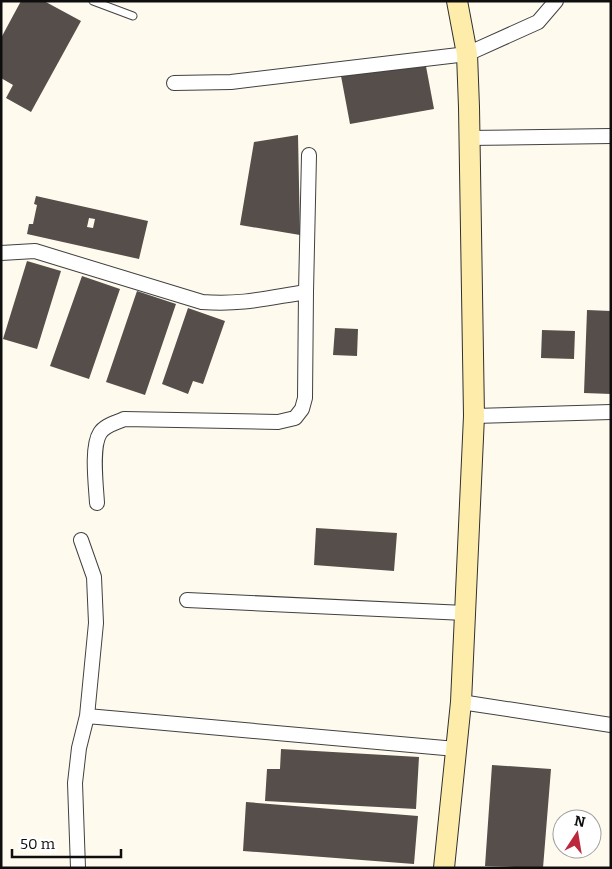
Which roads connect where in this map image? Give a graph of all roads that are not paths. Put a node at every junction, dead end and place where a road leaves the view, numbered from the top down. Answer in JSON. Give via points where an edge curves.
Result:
{"nodes":[{"id":1,"x":93,"y":1,"type":"edge"},
{"id":2,"x":457,"y":1,"type":"edge"},
{"id":3,"x":556,"y":1,"type":"edge"},
{"id":4,"x":133,"y":16,"type":"dead end"},
{"id":5,"x":467,"y":54,"type":"junction"},
{"id":6,"x":174,"y":83,"type":"dead end"},
{"id":7,"x":611,"y":136,"type":"edge"},
{"id":8,"x":468,"y":138,"type":"junction"},
{"id":9,"x":308,"y":155,"type":"dead end"},
{"id":10,"x":1,"y":253,"type":"edge"},
{"id":11,"x":306,"y":292,"type":"junction"},
{"id":12,"x":611,"y":412,"type":"edge"},
{"id":13,"x":474,"y":416,"type":"junction"},
{"id":14,"x":97,"y":503,"type":"dead end"},
{"id":15,"x":81,"y":540,"type":"dead end"},
{"id":16,"x":187,"y":600,"type":"dead end"},
{"id":17,"x":465,"y":613,"type":"junction"},
{"id":18,"x":462,"y":702,"type":"junction"},
{"id":19,"x":87,"y":716,"type":"junction"},
{"id":20,"x":611,"y":726,"type":"edge"},
{"id":21,"x":456,"y":749,"type":"junction"},
{"id":22,"x":78,"y":868,"type":"edge"},
{"id":23,"x":444,"y":868,"type":"edge"}],
"edges":[{"from":1,"to":4,"type":"lane"},
{"from":2,"to":5,"type":"street"},
{"from":3,"to":5,"type":"street","via":[[538,22]]},
{"from":5,"to":6,"type":"street","via":[[231,82]]},
{"from":5,"to":8,"type":"street"},
{"from":7,"to":8,"type":"street"},
{"from":8,"to":13,"type":"street"},
{"from":9,"to":11,"type":"street"},
{"from":10,"to":11,"type":"street","via":[[35,251],[202,302],[251,303]]},
{"from":11,"to":14,"type":"street","via":[[305,398],[295,418],[278,422],[124,419],[101,432],[96,444]]},
{"from":12,"to":13,"type":"street"},
{"from":13,"to":17,"type":"street"},
{"from":15,"to":19,"type":"street","via":[[94,577],[96,623]]},
{"from":16,"to":17,"type":"street"},
{"from":17,"to":18,"type":"street"},
{"from":18,"to":20,"type":"street"},
{"from":18,"to":21,"type":"street"},
{"from":19,"to":21,"type":"street"},
{"from":19,"to":22,"type":"street","via":[[79,748],[76,783]]},
{"from":21,"to":23,"type":"street"}]}
